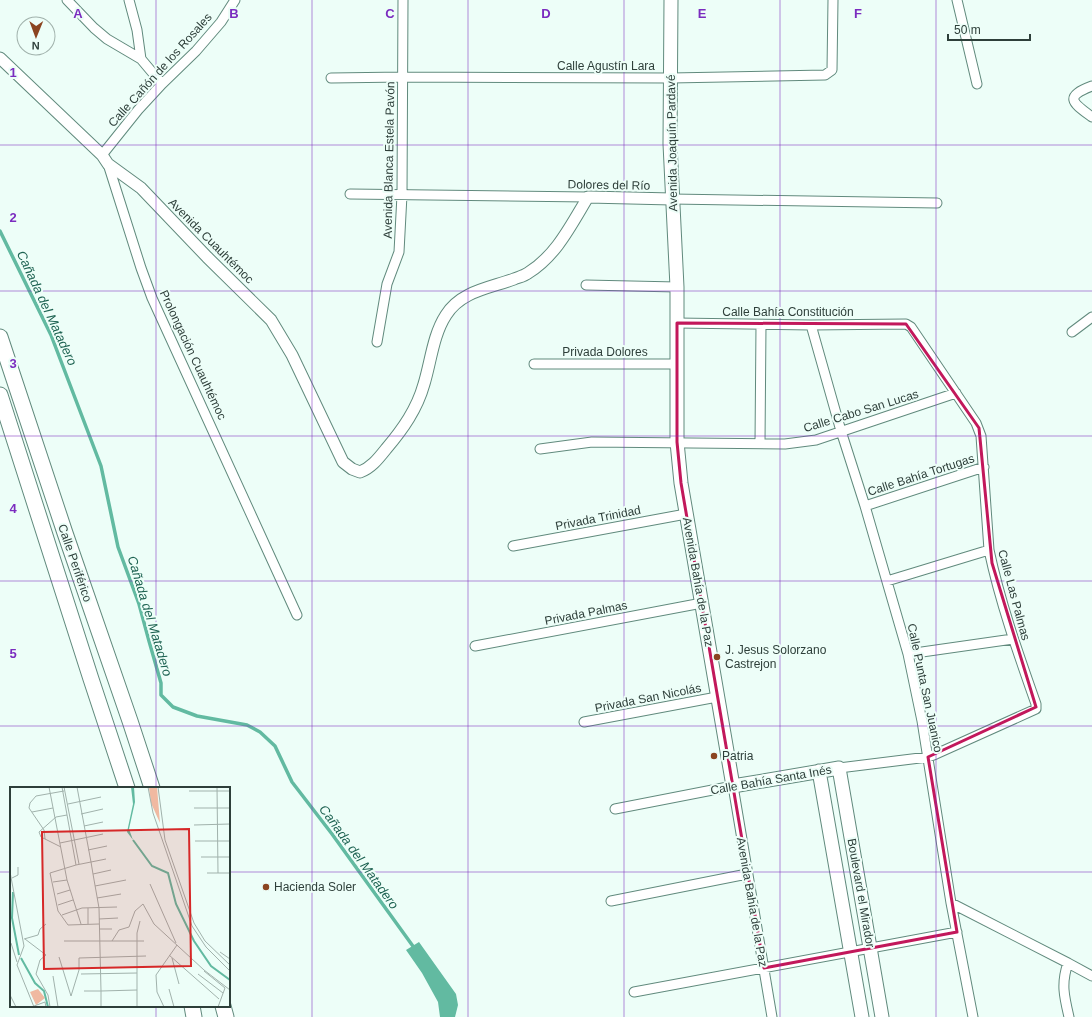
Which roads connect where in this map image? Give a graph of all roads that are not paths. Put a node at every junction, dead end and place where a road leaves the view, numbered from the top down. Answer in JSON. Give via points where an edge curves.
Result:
{"nodes":[{"id":1,"x":67,"y":0,"type":"edge"},
{"id":2,"x":129,"y":0,"type":"edge"},
{"id":3,"x":235,"y":0,"type":"edge"},
{"id":4,"x":403,"y":0,"type":"edge"},
{"id":5,"x":671,"y":0,"type":"edge"},
{"id":6,"x":833,"y":0,"type":"edge"},
{"id":7,"x":957,"y":0,"type":"edge"},
{"id":8,"x":0,"y":58,"type":"edge"},
{"id":9,"x":141,"y":59,"type":"junction"},
{"id":10,"x":402,"y":77,"type":"junction"},
{"id":11,"x":332,"y":78,"type":"dead end"},
{"id":12,"x":670,"y":78,"type":"junction"},
{"id":13,"x":162,"y":84,"type":"junction"},
{"id":14,"x":977,"y":84,"type":"dead end"},
{"id":15,"x":1092,"y":86,"type":"edge"},
{"id":16,"x":1092,"y":118,"type":"edge"},
{"id":17,"x":105,"y":160,"type":"junction"},
{"id":18,"x":350,"y":194,"type":"dead end"},
{"id":19,"x":402,"y":195,"type":"junction"},
{"id":20,"x":588,"y":197,"type":"junction"},
{"id":21,"x":672,"y":199,"type":"junction"},
{"id":22,"x":937,"y":203,"type":"dead end"},
{"id":23,"x":586,"y":285,"type":"dead end"},
{"id":24,"x":677,"y":287,"type":"junction"},
{"id":25,"x":1092,"y":317,"type":"edge"},
{"id":26,"x":676,"y":323,"type":"junction"},
{"id":27,"x":900,"y":323,"type":"joint"},
{"id":28,"x":761,"y":324,"type":"junction"},
{"id":29,"x":811,"y":325,"type":"junction"},
{"id":30,"x":1072,"y":332,"type":"dead end"},
{"id":31,"x":0,"y":337,"type":"edge"},
{"id":32,"x":377,"y":342,"type":"dead end"},
{"id":33,"x":534,"y":364,"type":"dead end"},
{"id":34,"x":676,"y":364,"type":"junction"},
{"id":35,"x":956,"y":393,"type":"junction"},
{"id":36,"x":0,"y":395,"type":"edge"},
{"id":37,"x":841,"y":432,"type":"junction"},
{"id":38,"x":677,"y":442,"type":"junction"},
{"id":39,"x":760,"y":443,"type":"junction"},
{"id":40,"x":540,"y":449,"type":"dead end"},
{"id":41,"x":984,"y":467,"type":"junction"},
{"id":42,"x":865,"y":506,"type":"junction"},
{"id":43,"x":686,"y":514,"type":"junction"},
{"id":44,"x":513,"y":546,"type":"dead end"},
{"id":45,"x":989,"y":550,"type":"junction"},
{"id":46,"x":887,"y":581,"type":"junction"},
{"id":47,"x":702,"y":603,"type":"junction"},
{"id":48,"x":297,"y":615,"type":"dead end"},
{"id":49,"x":1013,"y":639,"type":"junction"},
{"id":50,"x":475,"y":646,"type":"dead end"},
{"id":51,"x":908,"y":654,"type":"junction"},
{"id":52,"x":717,"y":697,"type":"junction"},
{"id":53,"x":584,"y":722,"type":"dead end"},
{"id":54,"x":928,"y":757,"type":"junction"},
{"id":55,"x":839,"y":768,"type":"junction"},
{"id":56,"x":819,"y":771,"type":"junction"},
{"id":57,"x":733,"y":786,"type":"junction"},
{"id":58,"x":127,"y":787,"type":"edge"},
{"id":59,"x":152,"y":787,"type":"edge"},
{"id":60,"x":615,"y":808,"type":"dead end"},
{"id":61,"x":748,"y":874,"type":"junction"},
{"id":62,"x":611,"y":901,"type":"dead end"},
{"id":63,"x":951,"y":904,"type":"junction"},
{"id":64,"x":957,"y":932,"type":"junction"},
{"id":65,"x":870,"y":948,"type":"junction"},
{"id":66,"x":851,"y":952,"type":"junction"},
{"id":67,"x":1068,"y":963,"type":"junction"},
{"id":68,"x":764,"y":968,"type":"junction"},
{"id":69,"x":1092,"y":976,"type":"edge"},
{"id":70,"x":634,"y":992,"type":"dead end"},
{"id":71,"x":192,"y":1007,"type":"edge"},
{"id":72,"x":223,"y":1007,"type":"edge"},
{"id":73,"x":194,"y":1017,"type":"edge"},
{"id":74,"x":226,"y":1017,"type":"edge"},
{"id":75,"x":772,"y":1017,"type":"edge"},
{"id":76,"x":862,"y":1017,"type":"edge"},
{"id":77,"x":882,"y":1017,"type":"edge"},
{"id":78,"x":973,"y":1017,"type":"edge"},
{"id":79,"x":1069,"y":1017,"type":"edge"}],
"edges":[{"from":1,"to":9,"type":"street","via":[[107,40]]},
{"from":2,"to":9,"type":"street"},
{"from":3,"to":13,"type":"street","name":"Calle Cañón de los Rosales","via":[[221,22],[196,51]]},
{"from":4,"to":10,"type":"street","name":"Avenida Blanca Estela Pavón"},
{"from":5,"to":12,"type":"main road","name":"Avenida Joaquín Pardavé"},
{"from":6,"to":12,"type":"street","name":"Calle Agustín Lara","via":[[832,70],[825,75]]},
{"from":7,"to":14,"type":"street"},
{"from":8,"to":17,"type":"street","name":"Avenida Cuauhtémoc"},
{"from":9,"to":13,"type":"street"},
{"from":10,"to":11,"type":"street","name":"Calle Agustín Lara"},
{"from":10,"to":12,"type":"street","name":"Calle Agustín Lara"},
{"from":10,"to":19,"type":"street","name":"Avenida Blanca Estela Pavón"},
{"from":12,"to":21,"type":"main road","name":"Avenida Joaquín Pardavé"},
{"from":13,"to":17,"type":"street","name":"Calle Cañón de los Rosales","via":[[134,116]]},
{"from":15,"to":16,"type":"street","via":[[1078,92],[1073,99],[1074,103]]},
{"from":17,"to":20,"type":"street","name":"Avenida Cuauhtémoc","via":[[141,188],[271,320],[292,355],[343,462],[352,470],[360,472],[368,470],[400,433],[413,412],[424,386],[437,334],[446,314],[459,300],[476,291],[527,274],[546,259],[558,245]]},
{"from":17,"to":48,"type":"street","name":"Prolongación Cuauhtémoc","via":[[152,298]]},
{"from":18,"to":19,"type":"street","name":"Dolores del Río"},
{"from":19,"to":20,"type":"street","name":"Dolores del Río"},
{"from":19,"to":32,"type":"street","name":"Avenida Blanca Estela Pavón","via":[[399,252],[387,284]]},
{"from":20,"to":21,"type":"street","name":"Dolores del Río"},
{"from":21,"to":22,"type":"street","name":"Dolores del Río"},
{"from":21,"to":24,"type":"main road","name":"Avenida Joaquín Pardavé"},
{"from":23,"to":24,"type":"street"},
{"from":24,"to":26,"type":"main road","name":"Avenida Bahía de la Paz"},
{"from":25,"to":30,"type":"street"},
{"from":26,"to":28,"type":"street","name":"Calle Bahía Constitución"},
{"from":26,"to":34,"type":"main road","name":"Avenida Bahía de la Paz"},
{"from":27,"to":29,"type":"street","name":"Calle Bahía Constitución"},
{"from":27,"to":35,"type":"street","name":"Calle Las Palmas","via":[[911,327]]},
{"from":28,"to":29,"type":"street","name":"Calle Bahía Constitución"},
{"from":28,"to":39,"type":"street"},
{"from":29,"to":37,"type":"street","name":"Calle Punta San Juanico"},
{"from":31,"to":59,"type":"highway","name":"Calle Periférico"},
{"from":33,"to":34,"type":"street","name":"Privada Dolores"},
{"from":34,"to":38,"type":"main road","name":"Avenida Bahía de la Paz"},
{"from":35,"to":37,"type":"street","name":"Calle Cabo San Lucas"},
{"from":35,"to":41,"type":"street","name":"Calle Las Palmas","via":[[979,428]]},
{"from":36,"to":58,"type":"highway","name":"Calle Periférico"},
{"from":37,"to":39,"type":"street","name":"Calle Cabo San Lucas","via":[[816,440],[785,444]]},
{"from":37,"to":42,"type":"street","name":"Calle Punta San Juanico"},
{"from":38,"to":39,"type":"street","name":"Calle Cabo San Lucas"},
{"from":38,"to":40,"type":"street","name":"Calle Cabo San Lucas","via":[[592,442]]},
{"from":38,"to":43,"type":"main road","name":"Avenida Bahía de la Paz"},
{"from":41,"to":42,"type":"street","name":"Calle Bahía Tortugas"},
{"from":41,"to":45,"type":"street","name":"Calle Las Palmas"},
{"from":42,"to":46,"type":"street","name":"Calle Punta San Juanico"},
{"from":43,"to":44,"type":"street","name":"Privada Trinidad"},
{"from":43,"to":47,"type":"main road","name":"Avenida Bahía de la Paz"},
{"from":45,"to":46,"type":"street"},
{"from":45,"to":49,"type":"street","name":"Calle Las Palmas"},
{"from":46,"to":51,"type":"street","name":"Calle Punta San Juanico"},
{"from":47,"to":50,"type":"street","name":"Privada Palmas"},
{"from":47,"to":52,"type":"main road","name":"Avenida Bahía de la Paz"},
{"from":49,"to":51,"type":"street"},
{"from":49,"to":54,"type":"street","name":"Calle Las Palmas","via":[[1036,709]]},
{"from":51,"to":54,"type":"street","name":"Calle Punta San Juanico"},
{"from":52,"to":53,"type":"street","name":"Privada San Nicolás"},
{"from":52,"to":57,"type":"main road","name":"Avenida Bahía de la Paz"},
{"from":54,"to":55,"type":"street","name":"Calle Bahía Santa Inés"},
{"from":54,"to":63,"type":"street","name":"Calle Punta San Juanico"},
{"from":55,"to":56,"type":"main road","name":"Calle Bahía Santa Inés"},
{"from":55,"to":65,"type":"main road","name":"Boulevard el Mirador"},
{"from":56,"to":57,"type":"main road","name":"Calle Bahía Santa Inés"},
{"from":56,"to":66,"type":"main road","name":"Boulevard el Mirador"},
{"from":57,"to":60,"type":"street","name":"Calle Bahía Santa Inés"},
{"from":57,"to":61,"type":"street","name":"Avenida Bahía de la Paz"},
{"from":61,"to":62,"type":"street"},
{"from":61,"to":68,"type":"street","name":"Avenida Bahía de la Paz"},
{"from":63,"to":64,"type":"street","name":"Calle Punta San Juanico"},
{"from":63,"to":67,"type":"street"},
{"from":64,"to":65,"type":"street"},
{"from":64,"to":78,"type":"street","name":"Calle Punta San Juanico"},
{"from":65,"to":66,"type":"street"},
{"from":65,"to":77,"type":"main road","name":"Boulevard el Mirador"},
{"from":66,"to":68,"type":"street"},
{"from":66,"to":76,"type":"main road","name":"Boulevard el Mirador"},
{"from":67,"to":69,"type":"street"},
{"from":67,"to":79,"type":"street","via":[[1064,975],[1064,990]]},
{"from":68,"to":70,"type":"street"},
{"from":68,"to":75,"type":"street","name":"Avenida Bahía de la Paz"},
{"from":71,"to":73,"type":"highway"},
{"from":72,"to":74,"type":"highway"}]}
